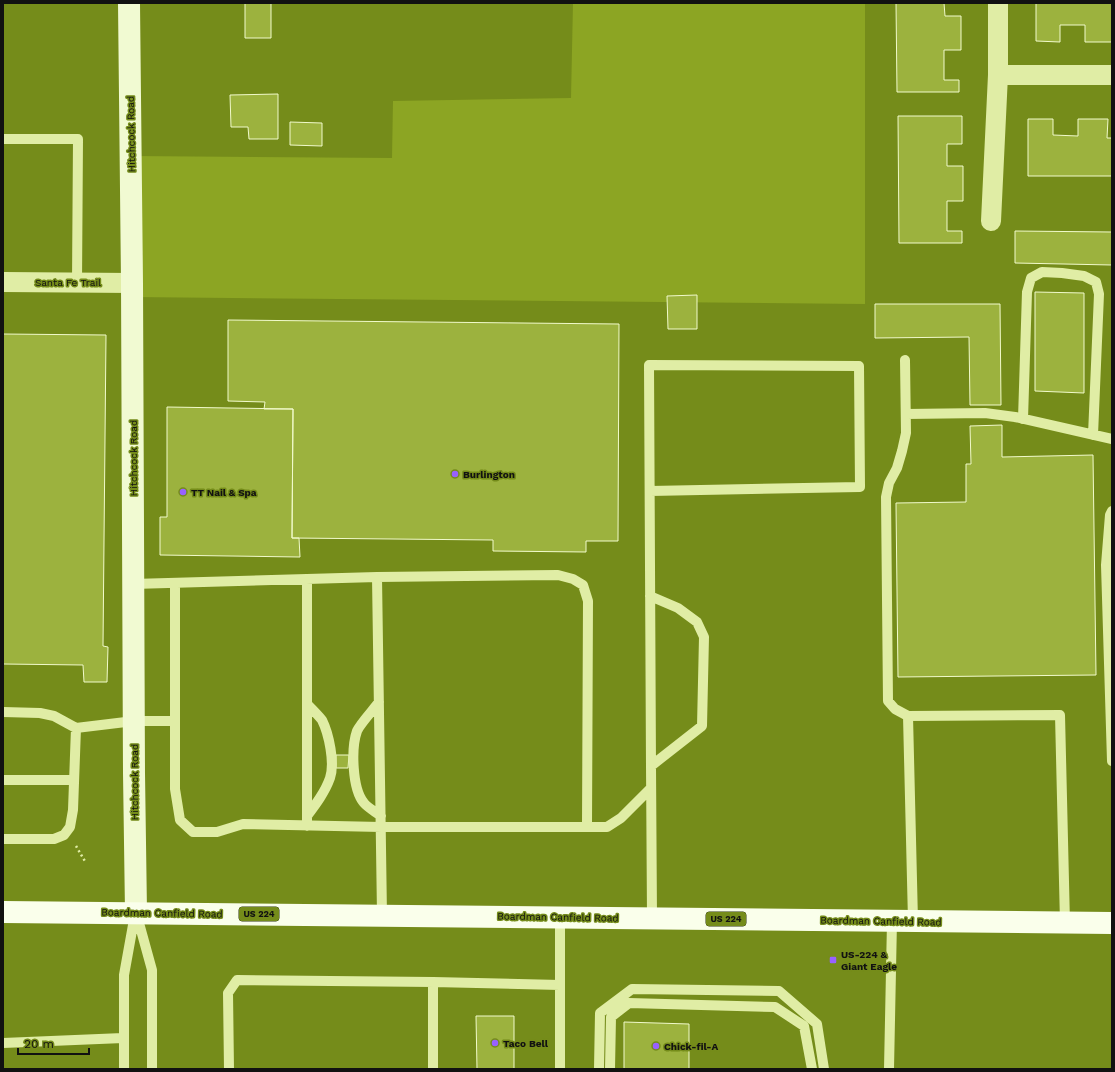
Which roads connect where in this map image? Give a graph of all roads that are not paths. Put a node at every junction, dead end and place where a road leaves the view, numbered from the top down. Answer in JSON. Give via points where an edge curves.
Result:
{"nodes":[{"id":1,"x":129,"y":3,"type":"edge"},
{"id":2,"x":998,"y":4,"type":"edge"},
{"id":3,"x":998,"y":75,"type":"junction"},
{"id":4,"x":1112,"y":75,"type":"edge"},
{"id":5,"x":3,"y":140,"type":"edge"},
{"id":6,"x":990,"y":221,"type":"dead end"},
{"id":7,"x":3,"y":282,"type":"edge"},
{"id":8,"x":77,"y":282,"type":"junction"},
{"id":9,"x":132,"y":282,"type":"junction"},
{"id":10,"x":905,"y":360,"type":"dead end"},
{"id":11,"x":906,"y":414,"type":"junction"},
{"id":12,"x":1023,"y":419,"type":"junction"},
{"id":13,"x":1093,"y":435,"type":"junction"},
{"id":14,"x":1112,"y":439,"type":"edge"},
{"id":15,"x":650,"y":491,"type":"junction"},
{"id":16,"x":1112,"y":512,"type":"edge"},
{"id":17,"x":377,"y":577,"type":"junction"},
{"id":18,"x":306,"y":579,"type":"junction"},
{"id":19,"x":175,"y":583,"type":"junction"},
{"id":20,"x":133,"y":584,"type":"junction"},
{"id":21,"x":650,"y":596,"type":"junction"},
{"id":22,"x":379,"y":702,"type":"junction"},
{"id":23,"x":307,"y":704,"type":"junction"},
{"id":24,"x":3,"y":712,"type":"edge"},
{"id":25,"x":908,"y":716,"type":"junction"},
{"id":26,"x":134,"y":721,"type":"junction"},
{"id":27,"x":175,"y":721,"type":"junction"},
{"id":28,"x":76,"y":728,"type":"junction"},
{"id":29,"x":1112,"y":762,"type":"edge"},
{"id":30,"x":651,"y":766,"type":"junction"},
{"id":31,"x":3,"y":780,"type":"edge"},
{"id":32,"x":74,"y":780,"type":"junction"},
{"id":33,"x":651,"y":788,"type":"junction"},
{"id":34,"x":381,"y":816,"type":"junction"},
{"id":35,"x":307,"y":821,"type":"junction"},
{"id":36,"x":587,"y":827,"type":"junction"},
{"id":37,"x":381,"y":828,"type":"junction"},
{"id":38,"x":3,"y":839,"type":"edge"},
{"id":39,"x":3,"y":912,"type":"edge"},
{"id":40,"x":136,"y":912,"type":"junction"},
{"id":41,"x":382,"y":915,"type":"junction"},
{"id":42,"x":560,"y":917,"type":"junction"},
{"id":43,"x":652,"y":918,"type":"junction"},
{"id":44,"x":903,"y":921,"type":"junction"},
{"id":45,"x":1065,"y":923,"type":"junction"},
{"id":46,"x":1112,"y":923,"type":"edge"},
{"id":47,"x":433,"y":982,"type":"junction"},
{"id":48,"x":560,"y":985,"type":"junction"},
{"id":49,"x":123,"y":1038,"type":"junction"},
{"id":50,"x":3,"y":1043,"type":"edge"},
{"id":51,"x":124,"y":1069,"type":"edge"},
{"id":52,"x":152,"y":1069,"type":"edge"},
{"id":53,"x":229,"y":1069,"type":"edge"},
{"id":54,"x":433,"y":1069,"type":"edge"},
{"id":55,"x":560,"y":1069,"type":"edge"},
{"id":56,"x":599,"y":1069,"type":"edge"},
{"id":57,"x":610,"y":1069,"type":"edge"},
{"id":58,"x":812,"y":1069,"type":"edge"},
{"id":59,"x":824,"y":1069,"type":"edge"},
{"id":60,"x":889,"y":1069,"type":"edge"}],
"edges":[{"from":1,"to":9,"type":"street","name":"Hitchcock Road"},
{"from":2,"to":3,"type":"street"},
{"from":3,"to":4,"type":"street"},
{"from":3,"to":6,"type":"street"},
{"from":5,"to":8,"type":"lane","via":[[78,139]]},
{"from":7,"to":8,"type":"street","name":"Santa Fe Trail"},
{"from":8,"to":9,"type":"street","name":"Santa Fe Trail"},
{"from":9,"to":20,"type":"street","name":"Hitchcock Road"},
{"from":10,"to":11,"type":"lane"},
{"from":11,"to":12,"type":"lane","via":[[985,412]]},
{"from":11,"to":25,"type":"lane","via":[[906,433],[902,451],[889,483],[886,504],[888,701],[895,709]]},
{"from":12,"to":13,"type":"lane"},
{"from":12,"to":13,"type":"lane","via":[[1028,292],[1031,278],[1042,272],[1084,276],[1096,282],[1100,294]]},
{"from":13,"to":14,"type":"lane"},
{"from":15,"to":15,"type":"lane","via":[[649,365],[859,366],[860,487]]},
{"from":15,"to":21,"type":"lane"},
{"from":16,"to":29,"type":"lane","via":[[1106,565]]},
{"from":17,"to":18,"type":"lane"},
{"from":17,"to":22,"type":"lane"},
{"from":17,"to":36,"type":"lane","via":[[558,575],[583,584],[588,601]]},
{"from":18,"to":19,"type":"lane"},
{"from":18,"to":23,"type":"lane"},
{"from":19,"to":20,"type":"lane"},
{"from":19,"to":27,"type":"lane"},
{"from":20,"to":26,"type":"street","name":"Hitchcock Road"},
{"from":21,"to":30,"type":"lane"},
{"from":21,"to":30,"type":"lane","via":[[678,608],[697,622],[704,637],[702,726]]},
{"from":22,"to":34,"type":"lane"},
{"from":22,"to":34,"type":"lane","via":[[358,731],[354,769],[355,781],[364,803]]},
{"from":23,"to":35,"type":"lane"},
{"from":23,"to":35,"type":"lane","via":[[324,726],[332,764],[331,776]]},
{"from":24,"to":28,"type":"lane","via":[[54,716]]},
{"from":25,"to":44,"type":"lane"},
{"from":25,"to":45,"type":"lane","via":[[1060,714]]},
{"from":26,"to":27,"type":"lane"},
{"from":26,"to":28,"type":"lane"},
{"from":26,"to":40,"type":"street","name":"Hitchcock Road"},
{"from":27,"to":35,"type":"lane","via":[[175,789],[180,820],[193,832],[217,832],[243,824]]},
{"from":28,"to":32,"type":"lane"},
{"from":30,"to":33,"type":"lane"},
{"from":31,"to":32,"type":"lane"},
{"from":32,"to":38,"type":"lane","via":[[72,821],[64,835],[54,839]]},
{"from":33,"to":36,"type":"lane","via":[[621,818],[607,827]]},
{"from":33,"to":43,"type":"lane"},
{"from":34,"to":37,"type":"lane"},
{"from":35,"to":37,"type":"lane"},
{"from":36,"to":37,"type":"lane"},
{"from":37,"to":41,"type":"lane"},
{"from":39,"to":40,"type":"main road","name":"Boardman Canfield Road","number":"US 224"},
{"from":40,"to":41,"type":"main road","name":"Boardman Canfield Road","number":"US 224"},
{"from":40,"to":49,"type":"lane","via":[[124,974]]},
{"from":40,"to":52,"type":"lane","via":[[152,970]]},
{"from":41,"to":42,"type":"main road","name":"Boardman Canfield Road","number":"US 224"},
{"from":42,"to":43,"type":"main road","name":"Boardman Canfield Road","number":"US 224"},
{"from":42,"to":48,"type":"lane"},
{"from":43,"to":44,"type":"main road","name":"Boardman Canfield Road","number":"US 224"},
{"from":44,"to":45,"type":"main road","name":"Boardman Canfield Road","number":"US 224"},
{"from":44,"to":60,"type":"lane"},
{"from":45,"to":46,"type":"main road","name":"Boardman Canfield Road","number":"US 224"},
{"from":47,"to":48,"type":"lane"},
{"from":47,"to":53,"type":"lane","via":[[237,980],[228,993]]},
{"from":47,"to":54,"type":"lane"},
{"from":48,"to":55,"type":"lane"},
{"from":49,"to":50,"type":"lane"},
{"from":49,"to":51,"type":"lane"},
{"from":56,"to":59,"type":"lane","via":[[600,1013],[632,989],[779,991],[817,1024]]},
{"from":57,"to":58,"type":"lane","via":[[611,1016],[630,1003],[775,1007],[804,1026]]}]}
